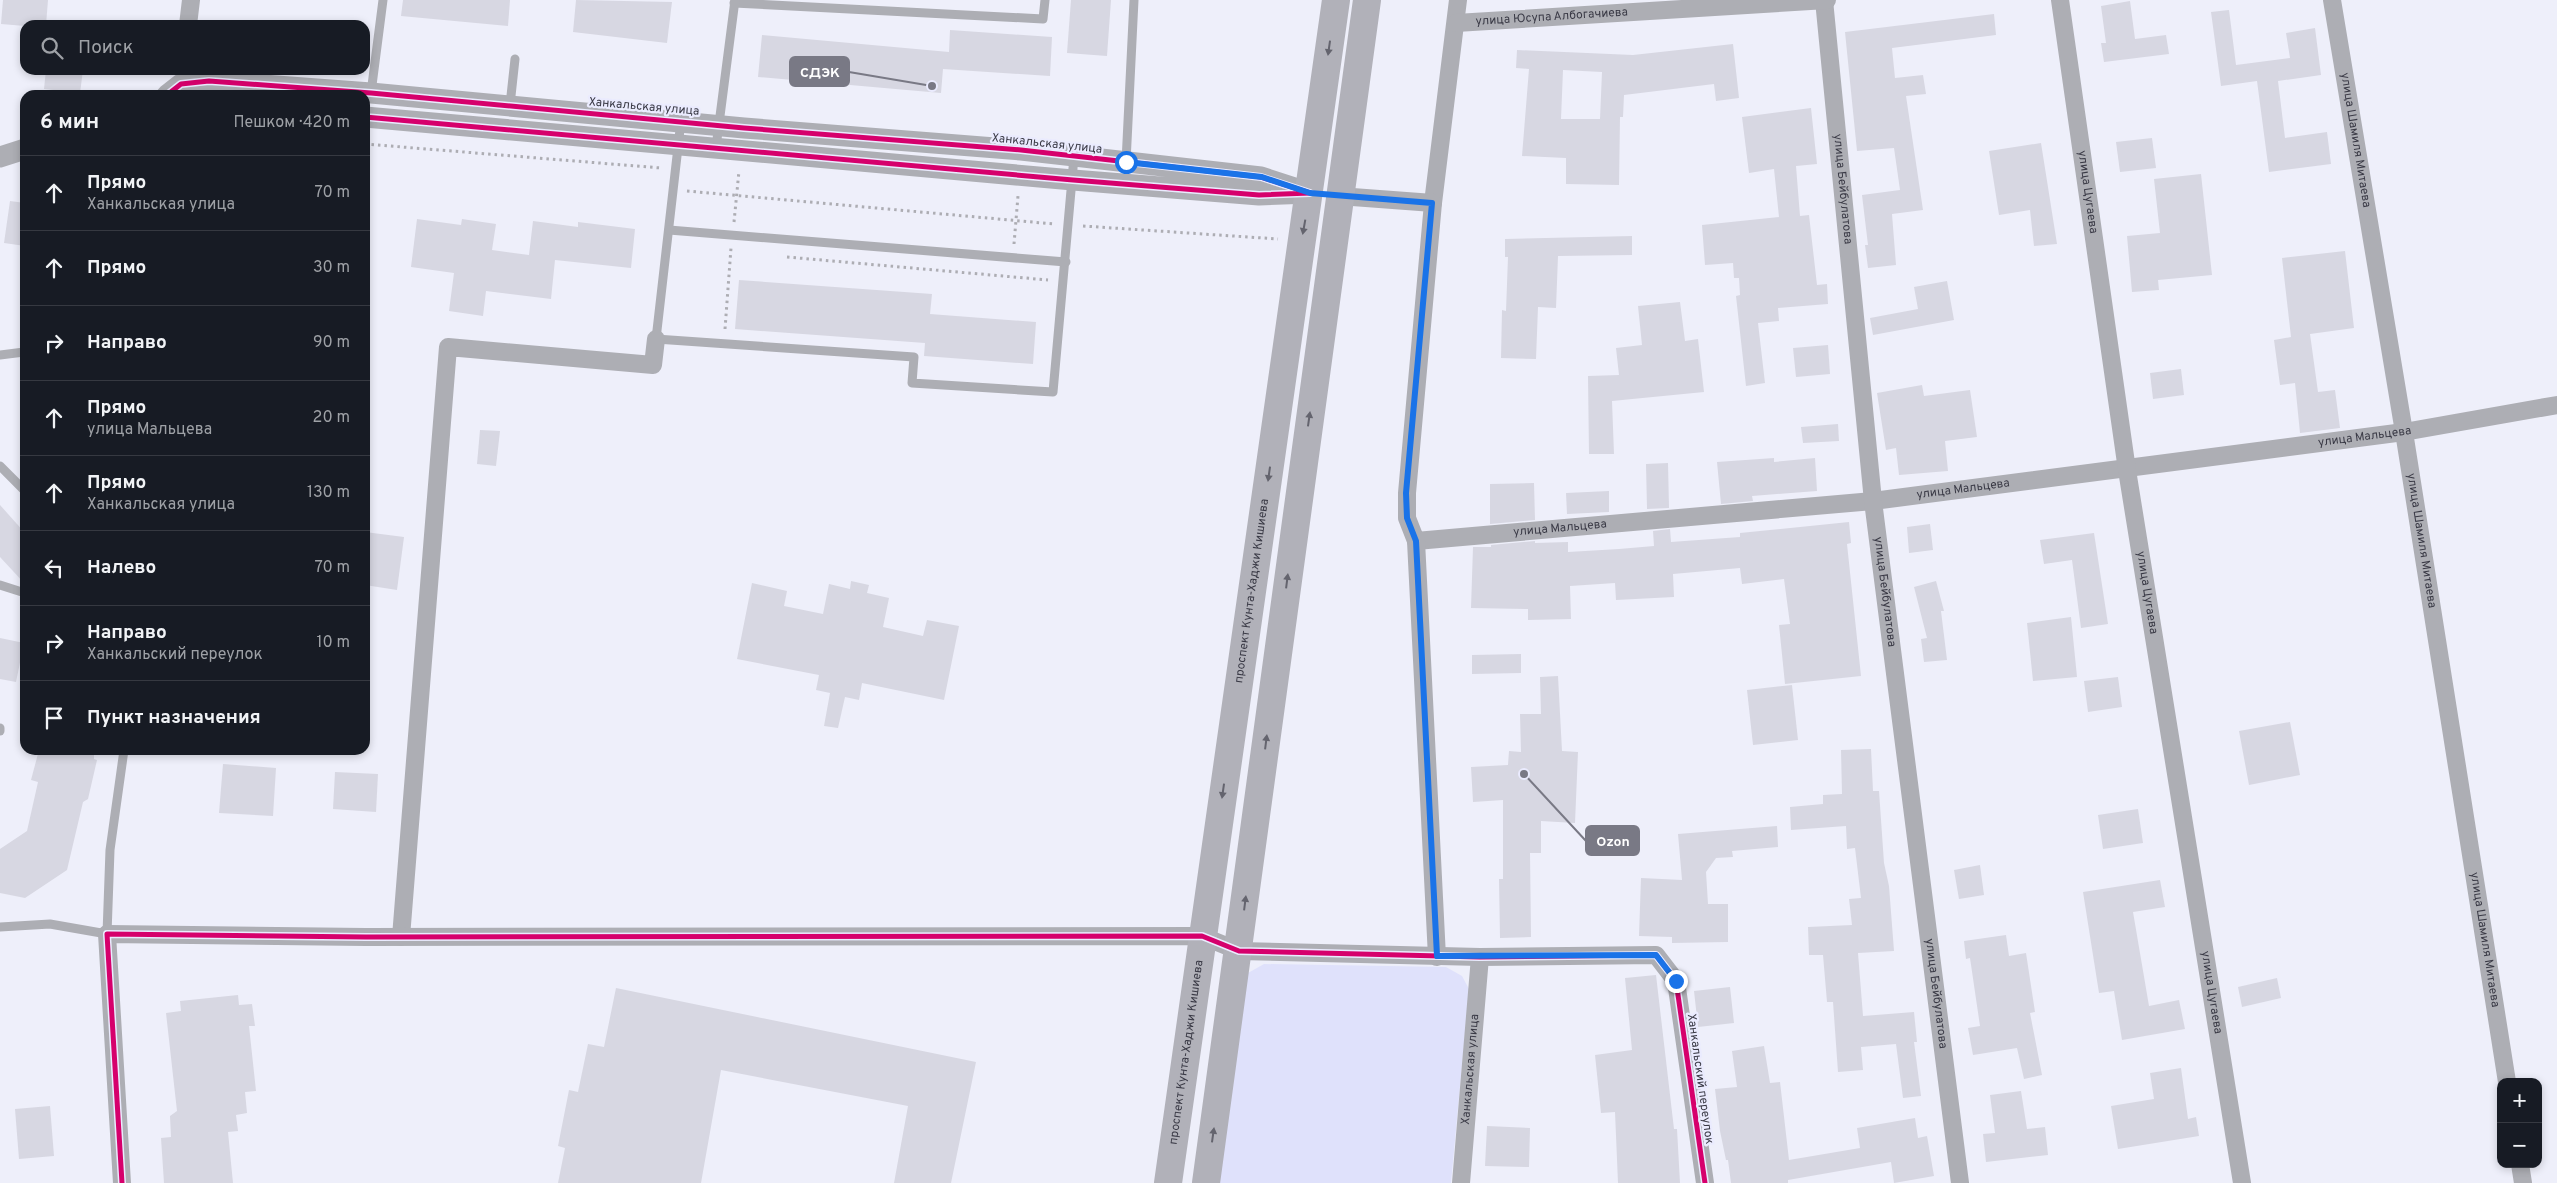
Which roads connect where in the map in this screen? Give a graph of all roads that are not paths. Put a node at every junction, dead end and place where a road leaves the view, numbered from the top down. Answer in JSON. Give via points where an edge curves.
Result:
{"nodes":[{"id":1,"x":191,"y":0,"type":"edge"},
{"id":2,"x":383,"y":0,"type":"edge"},
{"id":3,"x":1045,"y":0,"type":"edge"},
{"id":4,"x":1134,"y":0,"type":"edge"},
{"id":5,"x":1336,"y":0,"type":"edge"},
{"id":6,"x":1366,"y":0,"type":"edge"},
{"id":7,"x":1458,"y":0,"type":"edge"},
{"id":8,"x":1825,"y":0,"type":"edge"},
{"id":9,"x":2060,"y":0,"type":"edge"},
{"id":10,"x":2332,"y":0,"type":"edge"},
{"id":11,"x":735,"y":1,"type":"edge"},
{"id":12,"x":840,"y":4,"type":"edge"},
{"id":13,"x":189,"y":20,"type":"edge"},
{"id":14,"x":1456,"y":23,"type":"junction"},
{"id":15,"x":515,"y":59,"type":"dead end"},
{"id":16,"x":177,"y":83,"type":"edge"},
{"id":17,"x":331,"y":90,"type":"edge"},
{"id":18,"x":371,"y":93,"type":"joint"},
{"id":19,"x":510,"y":105,"type":"junction"},
{"id":20,"x":370,"y":117,"type":"edge"},
{"id":21,"x":681,"y":121,"type":"junction"},
{"id":22,"x":718,"y":124,"type":"junction"},
{"id":23,"x":678,"y":144,"type":"junction"},
{"id":24,"x":716,"y":147,"type":"junction"},
{"id":25,"x":20,"y":151,"type":"edge"},
{"id":26,"x":0,"y":157,"type":"edge"},
{"id":27,"x":1074,"y":157,"type":"junction"},
{"id":28,"x":1125,"y":173,"type":"junction"},
{"id":29,"x":1073,"y":180,"type":"junction"},
{"id":30,"x":1310,"y":193,"type":"junction"},
{"id":31,"x":1339,"y":196,"type":"junction"},
{"id":32,"x":1432,"y":203,"type":"junction"},
{"id":33,"x":669,"y":230,"type":"junction"},
{"id":34,"x":1066,"y":262,"type":"junction"},
{"id":35,"x":656,"y":338,"type":"junction"},
{"id":36,"x":20,"y":352,"type":"edge"},
{"id":37,"x":0,"y":355,"type":"edge"},
{"id":38,"x":2557,"y":405,"type":"edge"},
{"id":39,"x":2404,"y":432,"type":"junction"},
{"id":40,"x":0,"y":466,"type":"edge"},
{"id":41,"x":2127,"y":470,"type":"junction"},
{"id":42,"x":20,"y":486,"type":"edge"},
{"id":43,"x":1873,"y":501,"type":"junction"},
{"id":44,"x":1416,"y":541,"type":"junction"},
{"id":45,"x":0,"y":585,"type":"edge"},
{"id":46,"x":20,"y":591,"type":"edge"},
{"id":47,"x":123,"y":755,"type":"edge"},
{"id":48,"x":0,"y":927,"type":"edge"},
{"id":49,"x":107,"y":934,"type":"junction"},
{"id":50,"x":1202,"y":936,"type":"junction"},
{"id":51,"x":402,"y":937,"type":"junction"},
{"id":52,"x":1239,"y":951,"type":"junction"},
{"id":53,"x":1437,"y":956,"type":"junction"},
{"id":54,"x":1480,"y":957,"type":"junction"},
{"id":55,"x":2505,"y":1078,"type":"edge"},
{"id":56,"x":2520,"y":1168,"type":"edge"},
{"id":57,"x":122,"y":1183,"type":"edge"},
{"id":58,"x":1168,"y":1183,"type":"edge"},
{"id":59,"x":1206,"y":1183,"type":"edge"},
{"id":60,"x":1461,"y":1183,"type":"edge"},
{"id":61,"x":1705,"y":1183,"type":"edge"},
{"id":62,"x":1960,"y":1183,"type":"edge"},
{"id":63,"x":2242,"y":1183,"type":"edge"},
{"id":64,"x":2522,"y":1183,"type":"edge"}],
"edges":[{"from":1,"to":13,"type":"street"},
{"from":2,"to":18,"type":"lane"},
{"from":3,"to":12,"type":"lane","via":[[1043,19]]},
{"from":4,"to":28,"type":"lane"},
{"from":5,"to":30,"type":"main road","name":"проспект Кунта-Хаджи Кишиева","one_way":true},
{"from":6,"to":31,"type":"main road"},
{"from":7,"to":14,"type":"street"},
{"from":8,"to":14,"type":"street","name":"улица Юсупа Албогачиева"},
{"from":8,"to":43,"type":"street","name":"улица Бейбулатова"},
{"from":9,"to":41,"type":"street","name":"улица Цугаева"},
{"from":10,"to":39,"type":"street","name":"улица Шамиля Митаева"},
{"from":11,"to":12,"type":"lane"},
{"from":11,"to":22,"type":"lane"},
{"from":14,"to":32,"type":"street"},
{"from":15,"to":19,"type":"lane"},
{"from":16,"to":17,"type":"street","name":"Ханкальская улица","via":[[210,81]]},
{"from":18,"to":19,"type":"street","name":"Ханкальская улица"},
{"from":19,"to":21,"type":"street","name":"Ханкальская улица"},
{"from":20,"to":23,"type":"street","name":"Ханкальская улица"},
{"from":21,"to":22,"type":"street","name":"Ханкальская улица"},
{"from":21,"to":23,"type":"lane"},
{"from":22,"to":24,"type":"lane"},
{"from":22,"to":27,"type":"street","name":"Ханкальская улица"},
{"from":23,"to":24,"type":"street","name":"Ханкальская улица"},
{"from":23,"to":33,"type":"lane"},
{"from":24,"to":29,"type":"street","name":"Ханкальская улица"},
{"from":25,"to":26,"type":"street"},
{"from":27,"to":28,"type":"street","name":"Ханкальская улица"},
{"from":27,"to":29,"type":"lane"},
{"from":28,"to":29,"type":"street","name":"Ханкальская улица"},
{"from":28,"to":30,"type":"street","name":"Ханкальская улица","via":[[1259,194]]},
{"from":29,"to":34,"type":"lane"},
{"from":30,"to":31,"type":"street","name":"Ханкальская улица"},
{"from":30,"to":50,"type":"main road","name":"проспект Кунта-Хаджи Кишиева","one_way":true},
{"from":31,"to":32,"type":"street"},
{"from":52,"to":31,"type":"main road","one_way":true},
{"from":32,"to":44,"type":"street","via":[[1406,493],[1407,518]]},
{"from":33,"to":34,"type":"lane"},
{"from":33,"to":35,"type":"lane"},
{"from":34,"to":35,"type":"lane","via":[[1053,392],[912,384],[914,357]]},
{"from":35,"to":51,"type":"street","via":[[653,365],[448,347]]},
{"from":36,"to":37,"type":"lane"},
{"from":38,"to":39,"type":"street","name":"улица Мальцева"},
{"from":39,"to":41,"type":"street","name":"улица Мальцева"},
{"from":39,"to":55,"type":"street","name":"улица Шамиля Митаева"},
{"from":40,"to":42,"type":"lane"},
{"from":41,"to":43,"type":"street","name":"улица Мальцева"},
{"from":41,"to":63,"type":"street","name":"улица Цугаева"},
{"from":43,"to":44,"type":"street","name":"улица Мальцева"},
{"from":43,"to":62,"type":"street","name":"улица Бейбулатова"},
{"from":44,"to":53,"type":"street"},
{"from":45,"to":46,"type":"lane"},
{"from":47,"to":49,"type":"lane","via":[[110,850]]},
{"from":48,"to":49,"type":"lane","via":[[50,924]]},
{"from":49,"to":51,"type":"street"},
{"from":49,"to":57,"type":"street"},
{"from":50,"to":51,"type":"street"},
{"from":50,"to":52,"type":"street"},
{"from":50,"to":58,"type":"main road","name":"проспект Кунта-Хаджи Кишиева"},
{"from":52,"to":53,"type":"street"},
{"from":59,"to":52,"type":"main road","one_way":true},
{"from":53,"to":54,"type":"street"},
{"from":54,"to":60,"type":"street","name":"Ханкальская улица"},
{"from":54,"to":61,"type":"street","name":"Ханкальский переулок","via":[[1656,955],[1676,981]]},
{"from":56,"to":64,"type":"street"}]}
